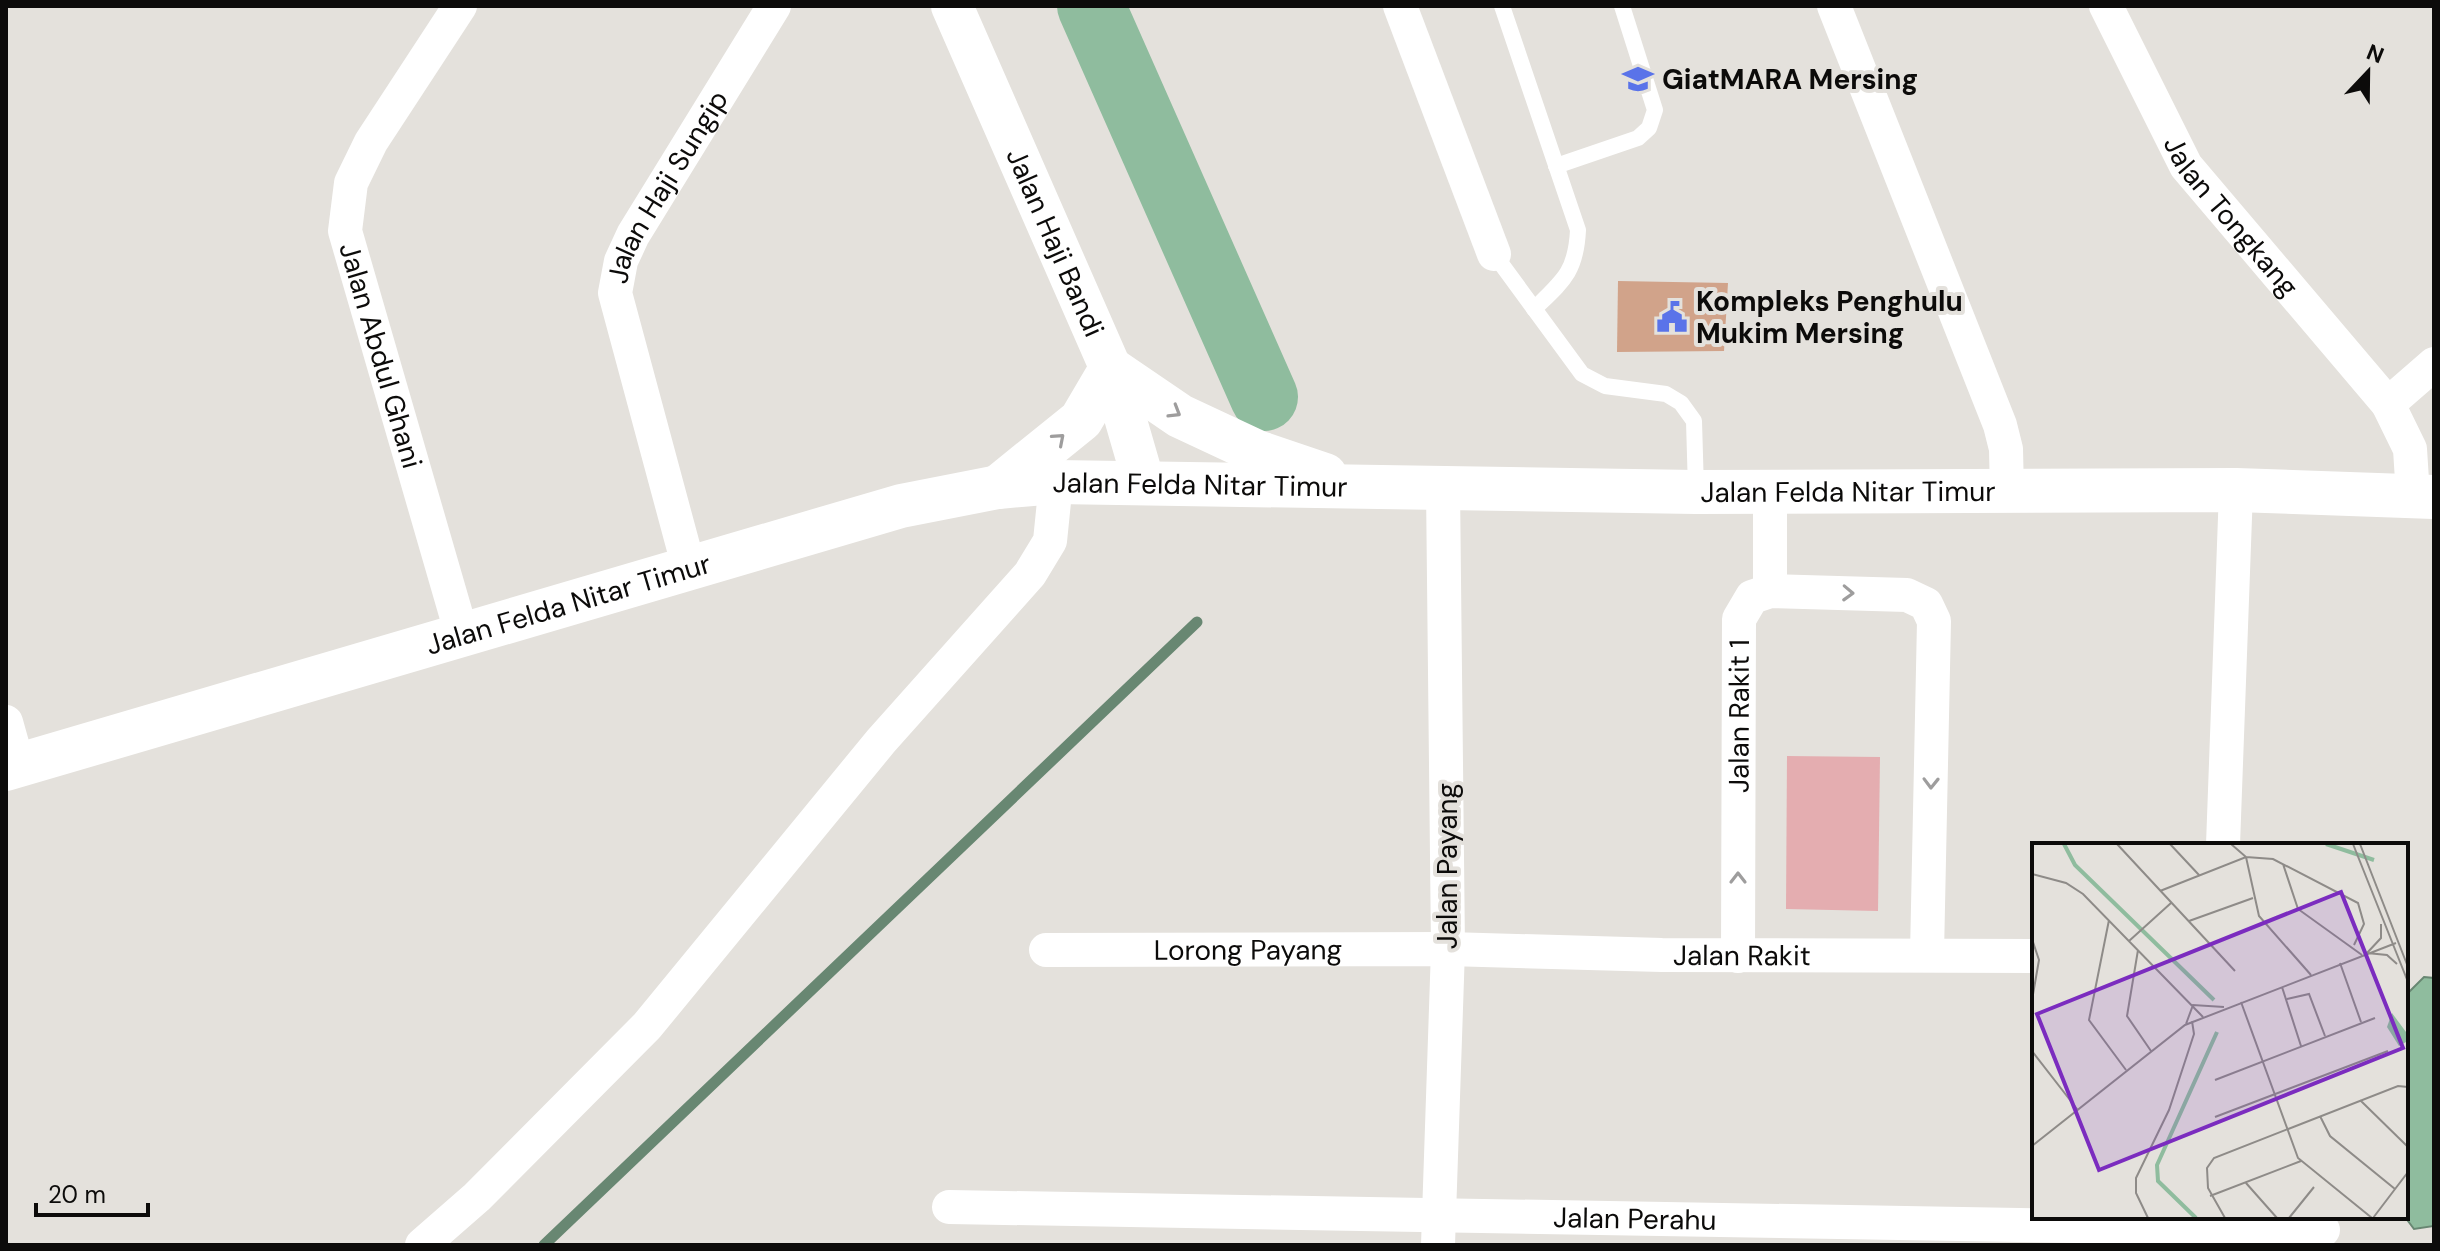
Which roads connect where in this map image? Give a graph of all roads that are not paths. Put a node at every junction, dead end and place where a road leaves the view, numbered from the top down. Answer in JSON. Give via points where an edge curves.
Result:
{"nodes":[{"id":1,"x":460,"y":6,"type":"edge"},
{"id":2,"x":774,"y":6,"type":"edge"},
{"id":3,"x":952,"y":6,"type":"edge"},
{"id":4,"x":1400,"y":6,"type":"edge"},
{"id":5,"x":1502,"y":6,"type":"edge"},
{"id":6,"x":1622,"y":6,"type":"edge"},
{"id":7,"x":1834,"y":6,"type":"edge"},
{"id":8,"x":2106,"y":6,"type":"edge"},
{"id":9,"x":1556,"y":166,"type":"junction"},
{"id":10,"x":1494,"y":254,"type":"joint"},
{"id":11,"x":1534,"y":309,"type":"junction"},
{"id":12,"x":2434,"y":364,"type":"edge"},
{"id":13,"x":1111,"y":369,"type":"junction"},
{"id":14,"x":2388,"y":404,"type":"junction"},
{"id":15,"x":1056,"y":482,"type":"junction"},
{"id":16,"x":1144,"y":483,"type":"junction"},
{"id":17,"x":998,"y":487,"type":"junction"},
{"id":18,"x":1357,"y":487,"type":"junction"},
{"id":19,"x":1443,"y":487,"type":"junction"},
{"id":20,"x":2236,"y":490,"type":"junction"},
{"id":21,"x":1770,"y":491,"type":"junction"},
{"id":22,"x":1696,"y":492,"type":"junction"},
{"id":23,"x":2007,"y":493,"type":"junction"},
{"id":24,"x":2424,"y":497,"type":"edge"},
{"id":25,"x":689,"y":568,"type":"junction"},
{"id":26,"x":1770,"y":591,"type":"junction"},
{"id":27,"x":462,"y":635,"type":"junction"},
{"id":28,"x":6,"y":722,"type":"edge"},
{"id":29,"x":12,"y":767,"type":"edge"},
{"id":30,"x":2223,"y":843,"type":"edge"},
{"id":31,"x":1448,"y":949,"type":"junction"},
{"id":32,"x":1046,"y":950,"type":"dead end"},
{"id":33,"x":1927,"y":954,"type":"junction"},
{"id":34,"x":1738,"y":956,"type":"junction"},
{"id":35,"x":2032,"y":956,"type":"edge"},
{"id":36,"x":949,"y":1207,"type":"dead end"},
{"id":37,"x":1440,"y":1230,"type":"edge"},
{"id":38,"x":2323,"y":1231,"type":"edge"},
{"id":39,"x":422,"y":1245,"type":"edge"}],
"edges":[{"from":1,"to":27,"type":"street","name":"Jalan Abdul Ghani","via":[[371,142],[351,183],[345,231]]},
{"from":2,"to":25,"type":"street","name":"Jalan Haji Sungip","via":[[633,235],[615,293]]},
{"from":3,"to":13,"type":"street","name":"Jalan Haji Bandi"},
{"from":4,"to":10,"type":"street"},
{"from":5,"to":9,"type":"lane"},
{"from":6,"to":9,"type":"lane","via":[[1655,110],[1649,128],[1638,138]]},
{"from":7,"to":23,"type":"street","via":[[2000,425]]},
{"from":8,"to":14,"type":"street","name":"Jalan Tongkang","via":[[2186,166]]},
{"from":9,"to":11,"type":"lane","via":[[1578,230],[1577,254],[1568,277]]},
{"from":10,"to":11,"type":"lane"},
{"from":11,"to":22,"type":"lane","via":[[1582,374],[1605,386],[1666,394],[1681,403],[1694,421]]},
{"from":12,"to":14,"type":"street"},
{"from":13,"to":16,"type":"street","name":"Jalan Haji Bandi"},
{"from":17,"to":13,"type":"main road","one_way":true,"via":[[1081,420]]},
{"from":13,"to":18,"type":"main road","one_way":true,"via":[[1180,416],[1257,452]]},
{"from":14,"to":24,"type":"street","name":"Jalan Tongkang","via":[[2410,449]]},
{"from":15,"to":16,"type":"main road","name":"Jalan Felda Nitar Timur"},
{"from":15,"to":17,"type":"main road","name":"Jalan Felda Nitar Timur"},
{"from":15,"to":39,"type":"street","via":[[1050,541],[1030,574],[881,741],[647,1026]]},
{"from":16,"to":18,"type":"main road","name":"Jalan Felda Nitar Timur"},
{"from":17,"to":25,"type":"main road","name":"Jalan Felda Nitar Timur","via":[[901,506]]},
{"from":18,"to":19,"type":"main road","name":"Jalan Felda Nitar Timur"},
{"from":19,"to":22,"type":"main road","name":"Jalan Felda Nitar Timur"},
{"from":19,"to":31,"type":"street","name":"Jalan Payang"},
{"from":20,"to":23,"type":"main road","name":"Jalan Felda Nitar Timur"},
{"from":20,"to":24,"type":"main road","name":"Jalan Felda Nitar Timur"},
{"from":20,"to":30,"type":"street"},
{"from":21,"to":22,"type":"main road","name":"Jalan Felda Nitar Timur"},
{"from":21,"to":23,"type":"main road","name":"Jalan Felda Nitar Timur"},
{"from":21,"to":26,"type":"street"},
{"from":25,"to":27,"type":"main road","name":"Jalan Felda Nitar Timur"},
{"from":26,"to":33,"type":"street","one_way":true,"via":[[1907,595],[1926,604],[1934,621]]},
{"from":34,"to":26,"type":"street","name":"Jalan Rakit 1","one_way":true,"via":[[1739,619],[1752,597]]},
{"from":27,"to":29,"type":"main road","name":"Jalan Felda Nitar Timur"},
{"from":28,"to":29,"type":"street"},
{"from":31,"to":32,"type":"street","name":"Lorong Payang"},
{"from":31,"to":34,"type":"street","name":"Jalan Rakit"},
{"from":31,"to":37,"type":"street","name":"Jalan Payang"},
{"from":33,"to":34,"type":"street","name":"Jalan Rakit"},
{"from":33,"to":35,"type":"street","name":"Jalan Rakit"},
{"from":36,"to":37,"type":"street","name":"Jalan Perahu"},
{"from":37,"to":38,"type":"street","name":"Jalan Perahu"}]}
